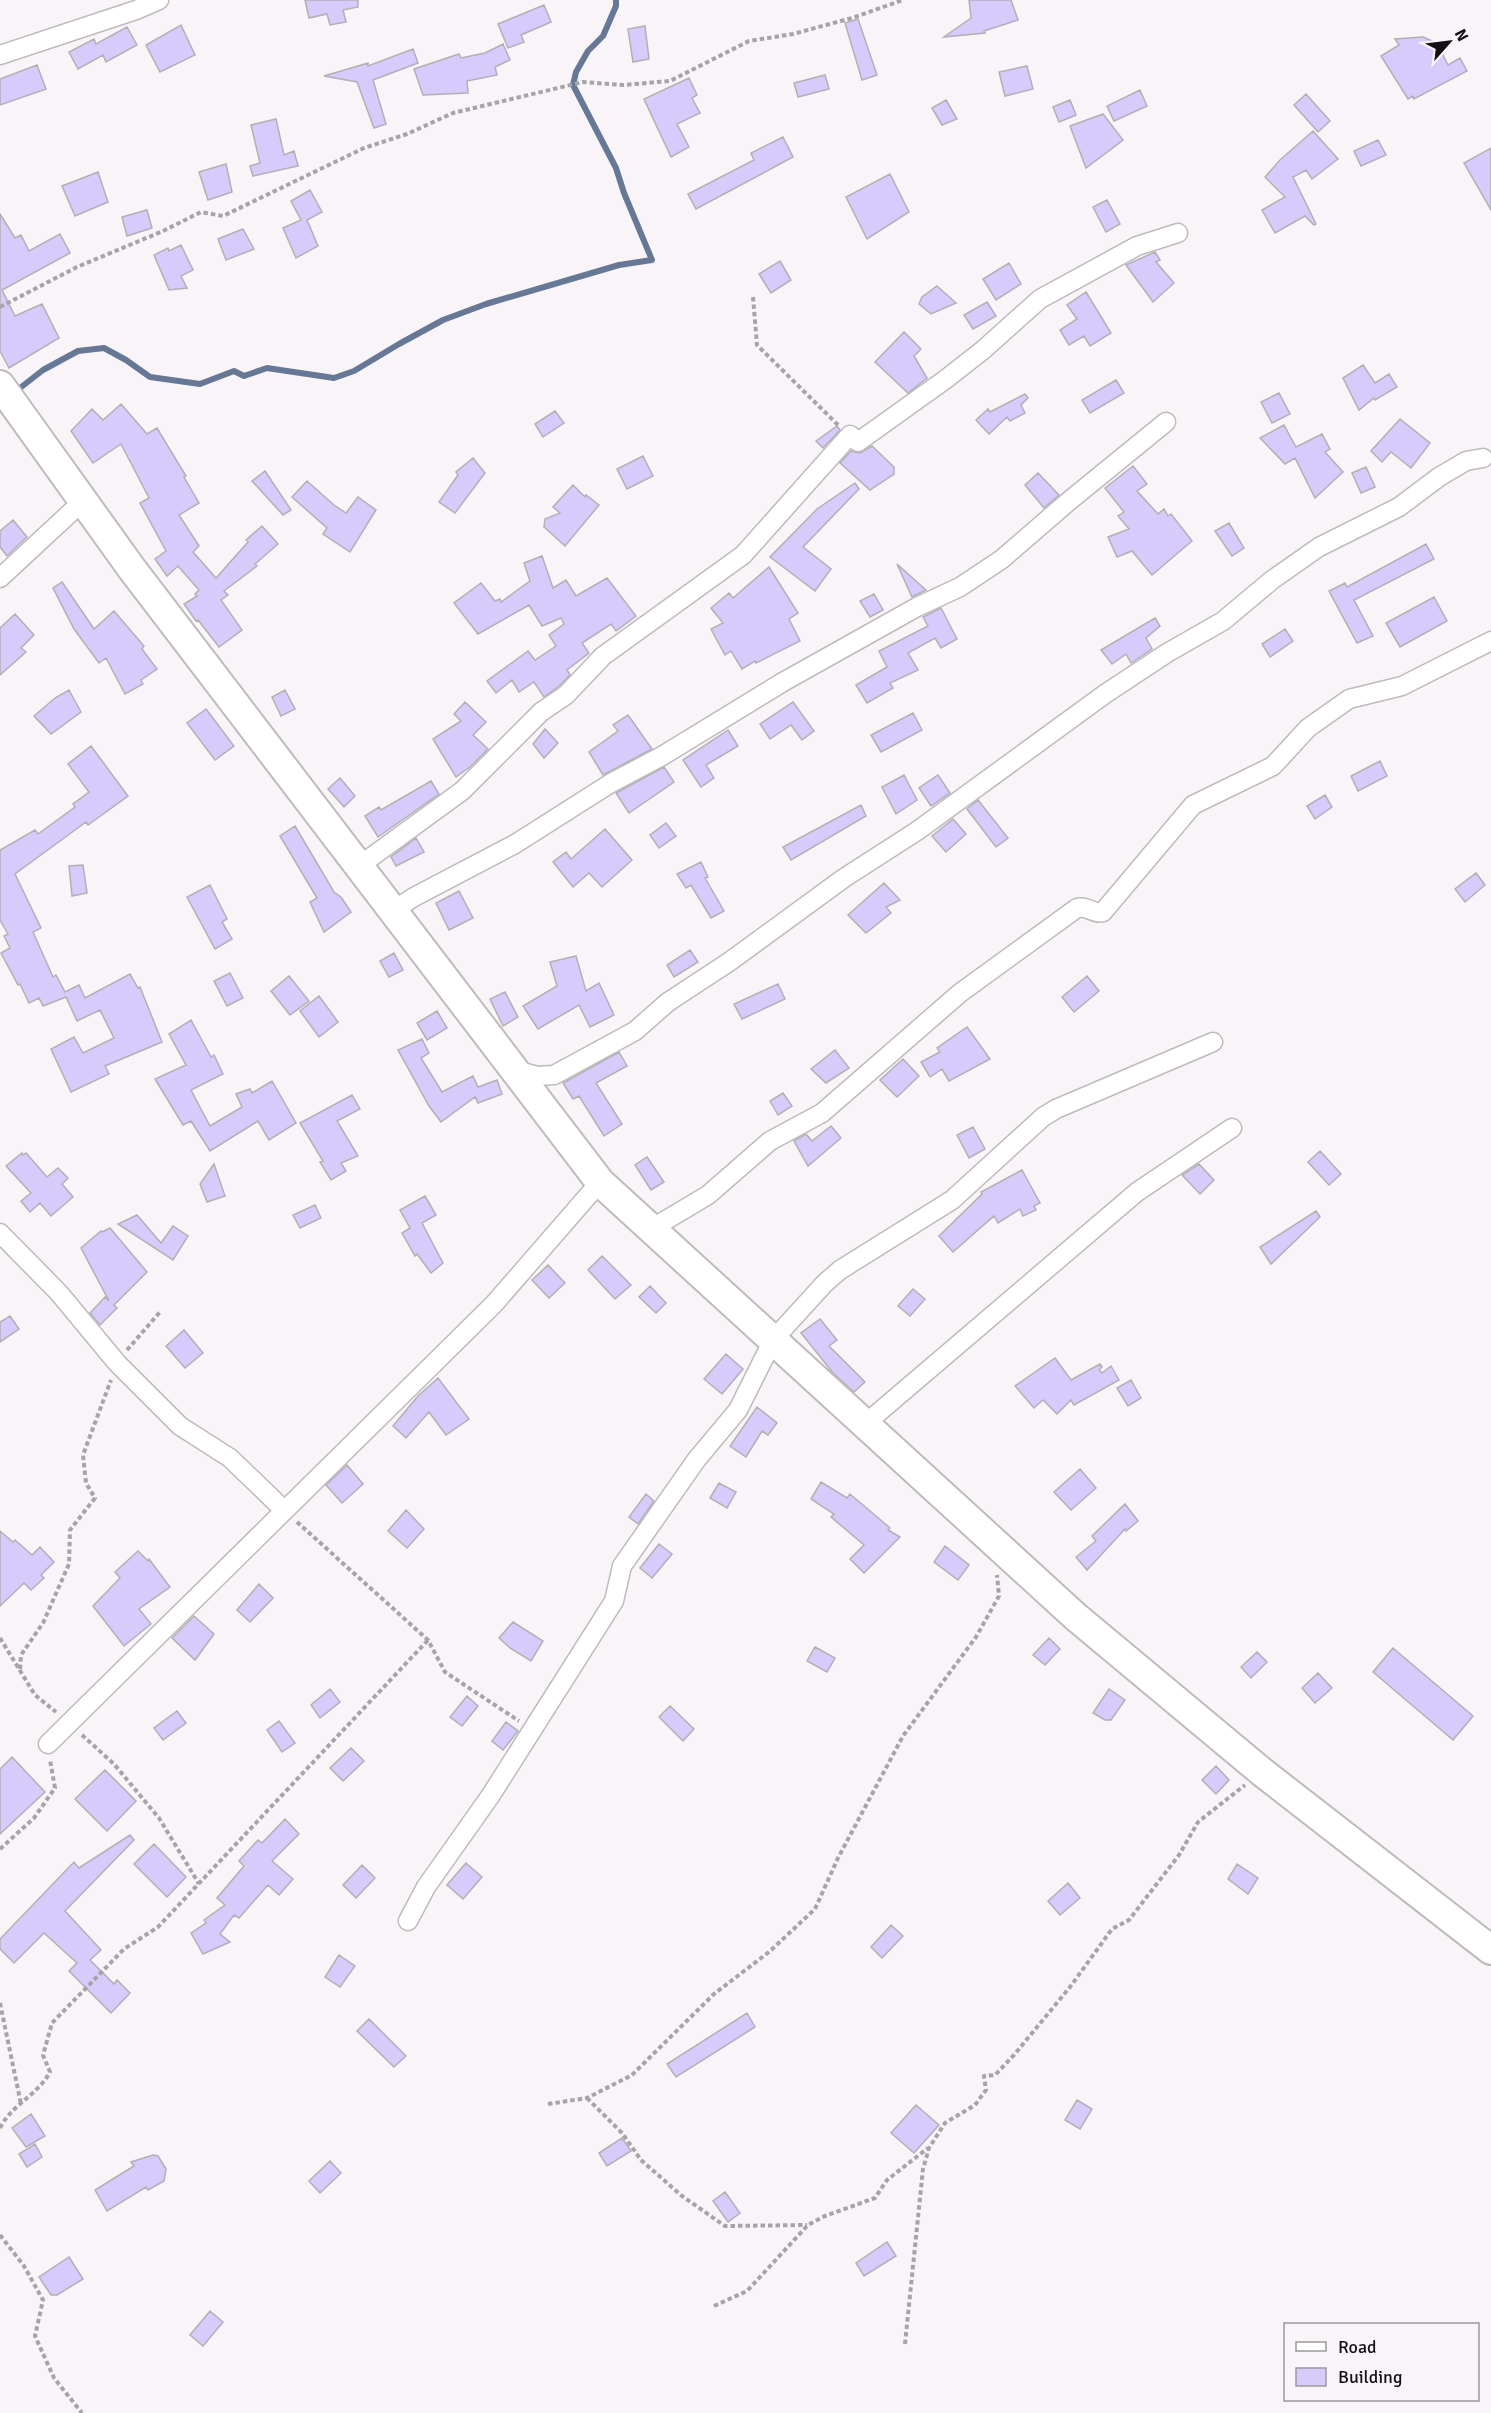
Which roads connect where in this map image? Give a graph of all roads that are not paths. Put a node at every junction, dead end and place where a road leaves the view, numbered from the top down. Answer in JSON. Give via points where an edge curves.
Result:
{"nodes":[{"id":1,"x":159,"y":0,"type":"edge"},
{"id":2,"x":0,"y":55,"type":"edge"},
{"id":3,"x":1178,"y":233,"type":"dead end"},
{"id":4,"x":0,"y":385,"type":"edge"},
{"id":5,"x":1166,"y":422,"type":"dead end"},
{"id":6,"x":1483,"y":458,"type":"dead end"},
{"id":7,"x":83,"y":501,"type":"junction"},
{"id":8,"x":0,"y":578,"type":"edge"},
{"id":9,"x":1491,"y":641,"type":"edge"},
{"id":10,"x":359,"y":866,"type":"junction"},
{"id":11,"x":394,"y":910,"type":"junction"},
{"id":12,"x":1213,"y":1042,"type":"dead end"},
{"id":13,"x":515,"y":1070,"type":"junction"},
{"id":14,"x":1232,"y":1128,"type":"dead end"},
{"id":15,"x":600,"y":1182,"type":"junction"},
{"id":16,"x":651,"y":1229,"type":"junction"},
{"id":17,"x":0,"y":1233,"type":"edge"},
{"id":18,"x":773,"y":1340,"type":"junction"},
{"id":19,"x":865,"y":1424,"type":"junction"},
{"id":20,"x":284,"y":1510,"type":"junction"},
{"id":21,"x":48,"y":1744,"type":"road end"},
{"id":22,"x":408,"y":1921,"type":"dead end"},
{"id":23,"x":1491,"y":1950,"type":"edge"}],
"edges":[{"from":1,"to":2,"type":"street"},
{"from":3,"to":10,"type":"street","via":[[1142,244],[1040,299],[983,350],[858,442],[850,435],[743,555],[603,656],[462,791]]},
{"from":4,"to":7,"type":"main road"},
{"from":5,"to":11,"type":"street","via":[[1002,559],[960,587],[783,682],[515,844]]},
{"from":6,"to":13,"type":"street","via":[[1466,461],[1399,507],[1319,547],[1223,621],[1105,694],[917,831],[668,1002],[635,1031],[554,1075],[537,1076]]},
{"from":7,"to":8,"type":"street"},
{"from":7,"to":10,"type":"main road"},
{"from":9,"to":16,"type":"street","via":[[1402,686],[1349,699],[1308,728],[1273,766],[1193,805],[1103,912],[1077,908],[960,993],[822,1113],[770,1141],[708,1195]]},
{"from":10,"to":11,"type":"main road"},
{"from":11,"to":13,"type":"main road"},
{"from":12,"to":18,"type":"street","via":[[1056,1109],[952,1200],[840,1270]]},
{"from":13,"to":15,"type":"main road"},
{"from":14,"to":19,"type":"street","via":[[1137,1192]]},
{"from":15,"to":16,"type":"main road"},
{"from":15,"to":20,"type":"street","via":[[494,1304]]},
{"from":16,"to":18,"type":"main road"},
{"from":17,"to":20,"type":"street","via":[[59,1293],[117,1363],[180,1426],[230,1458]]},
{"from":18,"to":19,"type":"main road"},
{"from":18,"to":22,"type":"street","via":[[738,1410],[697,1460],[622,1566],[614,1600],[491,1795],[426,1887]]},
{"from":19,"to":23,"type":"main road","via":[[1076,1617],[1262,1772]]},
{"from":20,"to":21,"type":"street"}]}
